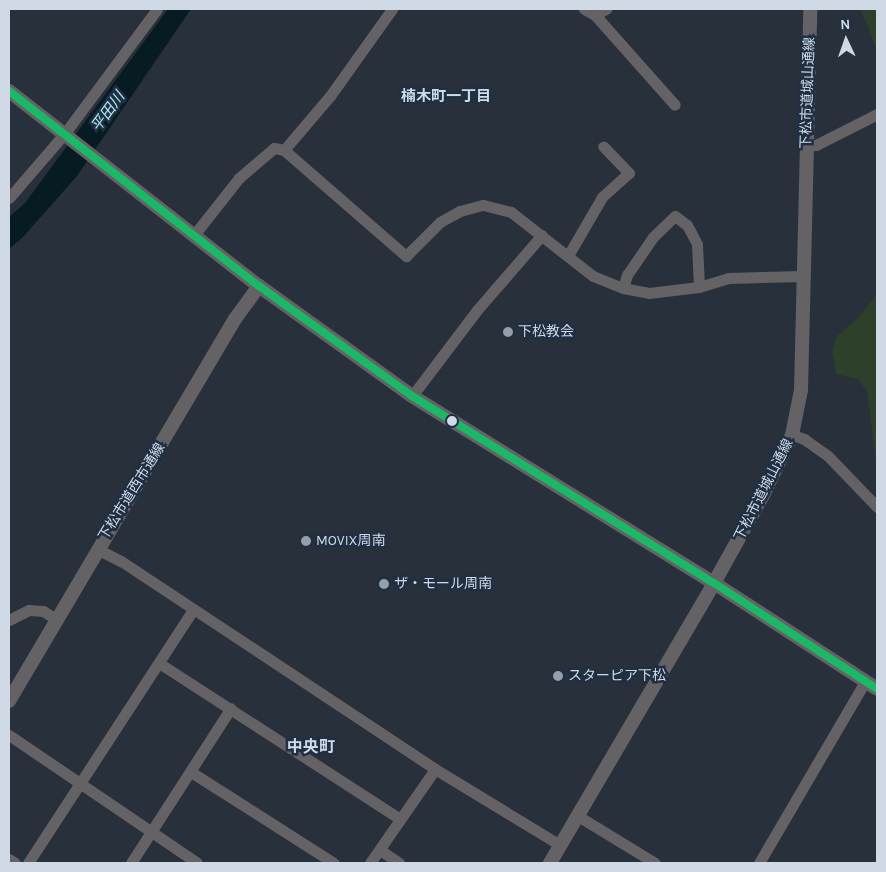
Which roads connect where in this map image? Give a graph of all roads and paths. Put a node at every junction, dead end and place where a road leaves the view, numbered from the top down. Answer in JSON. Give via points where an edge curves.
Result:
{"nodes":[{"id":1,"x":157,"y":9,"type":"edge"},
{"id":2,"x":392,"y":9,"type":"edge"},
{"id":3,"x":584,"y":9,"type":"edge"},
{"id":4,"x":606,"y":9,"type":"edge"},
{"id":5,"x":810,"y":9,"type":"edge"},
{"id":6,"x":595,"y":16,"type":"junction"},
{"id":7,"x":9,"y":91,"type":"edge"},
{"id":8,"x":675,"y":105,"type":"dead end"},
{"id":9,"x":877,"y":114,"type":"edge"},
{"id":10,"x":68,"y":136,"type":"junction"},
{"id":11,"x":806,"y":145,"type":"junction"},
{"id":12,"x":603,"y":146,"type":"dead end"},
{"id":13,"x":284,"y":150,"type":"junction"},
{"id":14,"x":9,"y":198,"type":"edge"},
{"id":15,"x":194,"y":235,"type":"junction"},
{"id":16,"x":542,"y":235,"type":"junction"},
{"id":17,"x":568,"y":254,"type":"junction"},
{"id":18,"x":803,"y":276,"type":"junction"},
{"id":19,"x":259,"y":286,"type":"junction"},
{"id":20,"x":699,"y":286,"type":"junction"},
{"id":21,"x":623,"y":288,"type":"junction"},
{"id":22,"x":412,"y":396,"type":"junction"},
{"id":23,"x":792,"y":436,"type":"junction"},
{"id":24,"x":877,"y":507,"type":"edge"},
{"id":25,"x":97,"y":549,"type":"junction"},
{"id":26,"x":714,"y":583,"type":"junction"},
{"id":27,"x":192,"y":611,"type":"junction"},
{"id":28,"x":56,"y":619,"type":"junction"},
{"id":29,"x":9,"y":620,"type":"edge"},
{"id":30,"x":159,"y":663,"type":"junction"},
{"id":31,"x":872,"y":684,"type":"edge"},
{"id":32,"x":9,"y":701,"type":"edge"},
{"id":33,"x":231,"y":708,"type":"junction"},
{"id":34,"x":9,"y":735,"type":"edge"},
{"id":35,"x":435,"y":769,"type":"junction"},
{"id":36,"x":191,"y":772,"type":"junction"},
{"id":37,"x":81,"y":784,"type":"junction"},
{"id":38,"x":578,"y":816,"type":"junction"},
{"id":39,"x":399,"y":818,"type":"junction"},
{"id":40,"x":150,"y":832,"type":"junction"},
{"id":41,"x":560,"y":845,"type":"junction"},
{"id":42,"x":380,"y":850,"type":"junction"},
{"id":43,"x":9,"y":860,"type":"edge"},
{"id":44,"x":15,"y":863,"type":"edge"},
{"id":45,"x":28,"y":863,"type":"edge"},
{"id":46,"x":131,"y":863,"type":"edge"},
{"id":47,"x":197,"y":863,"type":"edge"},
{"id":48,"x":334,"y":863,"type":"edge"},
{"id":49,"x":370,"y":863,"type":"edge"},
{"id":50,"x":399,"y":863,"type":"edge"},
{"id":51,"x":550,"y":863,"type":"edge"},
{"id":52,"x":655,"y":863,"type":"edge"},
{"id":53,"x":759,"y":863,"type":"edge"}],
"edges":[{"from":1,"to":10,"type":"street"},
{"from":2,"to":13,"type":"street","via":[[330,96]]},
{"from":3,"to":6,"type":"street"},
{"from":4,"to":6,"type":"street"},
{"from":5,"to":11,"type":"street","name":"下松市道城山通線"},
{"from":6,"to":8,"type":"street"},
{"from":7,"to":10,"type":"street"},
{"from":9,"to":11,"type":"street","via":[[816,145]]},
{"from":10,"to":14,"type":"street"},
{"from":10,"to":15,"type":"street"},
{"from":11,"to":18,"type":"street","name":"下松市道城山通線"},
{"from":12,"to":17,"type":"street","via":[[629,173],[602,197]]},
{"from":13,"to":15,"type":"street","via":[[274,148],[238,178]]},
{"from":13,"to":16,"type":"street","via":[[406,256],[440,222],[460,211],[483,205],[511,212]]},
{"from":15,"to":19,"type":"street"},
{"from":16,"to":17,"type":"street"},
{"from":16,"to":22,"type":"street","via":[[477,310]]},
{"from":17,"to":21,"type":"street","via":[[594,276]]},
{"from":18,"to":20,"type":"street","via":[[728,278]]},
{"from":18,"to":23,"type":"street","name":"下松市道城山通線","via":[[801,390]]},
{"from":19,"to":22,"type":"street"},
{"from":19,"to":25,"type":"street","name":"下松市道西市通線","via":[[235,320]]},
{"from":20,"to":21,"type":"street","via":[[649,293]]},
{"from":20,"to":21,"type":"street","via":[[697,244],[686,225],[675,216],[653,237],[627,275]]},
{"from":22,"to":26,"type":"street"},
{"from":23,"to":24,"type":"street","via":[[804,439],[828,456]]},
{"from":23,"to":26,"type":"street","name":"下松市道城山通線","via":[[764,495]]},
{"from":25,"to":27,"type":"street","via":[[121,561]]},
{"from":25,"to":28,"type":"street","name":"下松市道西市通線"},
{"from":26,"to":31,"type":"street"},
{"from":26,"to":38,"type":"street","name":"下松市道城山通線"},
{"from":27,"to":30,"type":"street"},
{"from":27,"to":35,"type":"street"},
{"from":28,"to":29,"type":"street","via":[[43,611],[29,610]]},
{"from":28,"to":32,"type":"street","name":"下松市道西市通線"},
{"from":30,"to":33,"type":"street"},
{"from":30,"to":37,"type":"street"},
{"from":31,"to":53,"type":"street"},
{"from":33,"to":36,"type":"street"},
{"from":33,"to":39,"type":"street"},
{"from":34,"to":37,"type":"street"},
{"from":35,"to":39,"type":"street","via":[[405,816]]},
{"from":35,"to":41,"type":"street"},
{"from":36,"to":40,"type":"street"},
{"from":36,"to":48,"type":"street"},
{"from":37,"to":40,"type":"street"},
{"from":37,"to":45,"type":"street"},
{"from":38,"to":41,"type":"street","name":"下松市道城山通線"},
{"from":38,"to":52,"type":"street"},
{"from":39,"to":42,"type":"street"},
{"from":40,"to":46,"type":"street"},
{"from":40,"to":47,"type":"street"},
{"from":41,"to":51,"type":"street","name":"下松市道城山通線"},
{"from":42,"to":49,"type":"street"},
{"from":42,"to":50,"type":"street"},
{"from":43,"to":44,"type":"street"}]}
